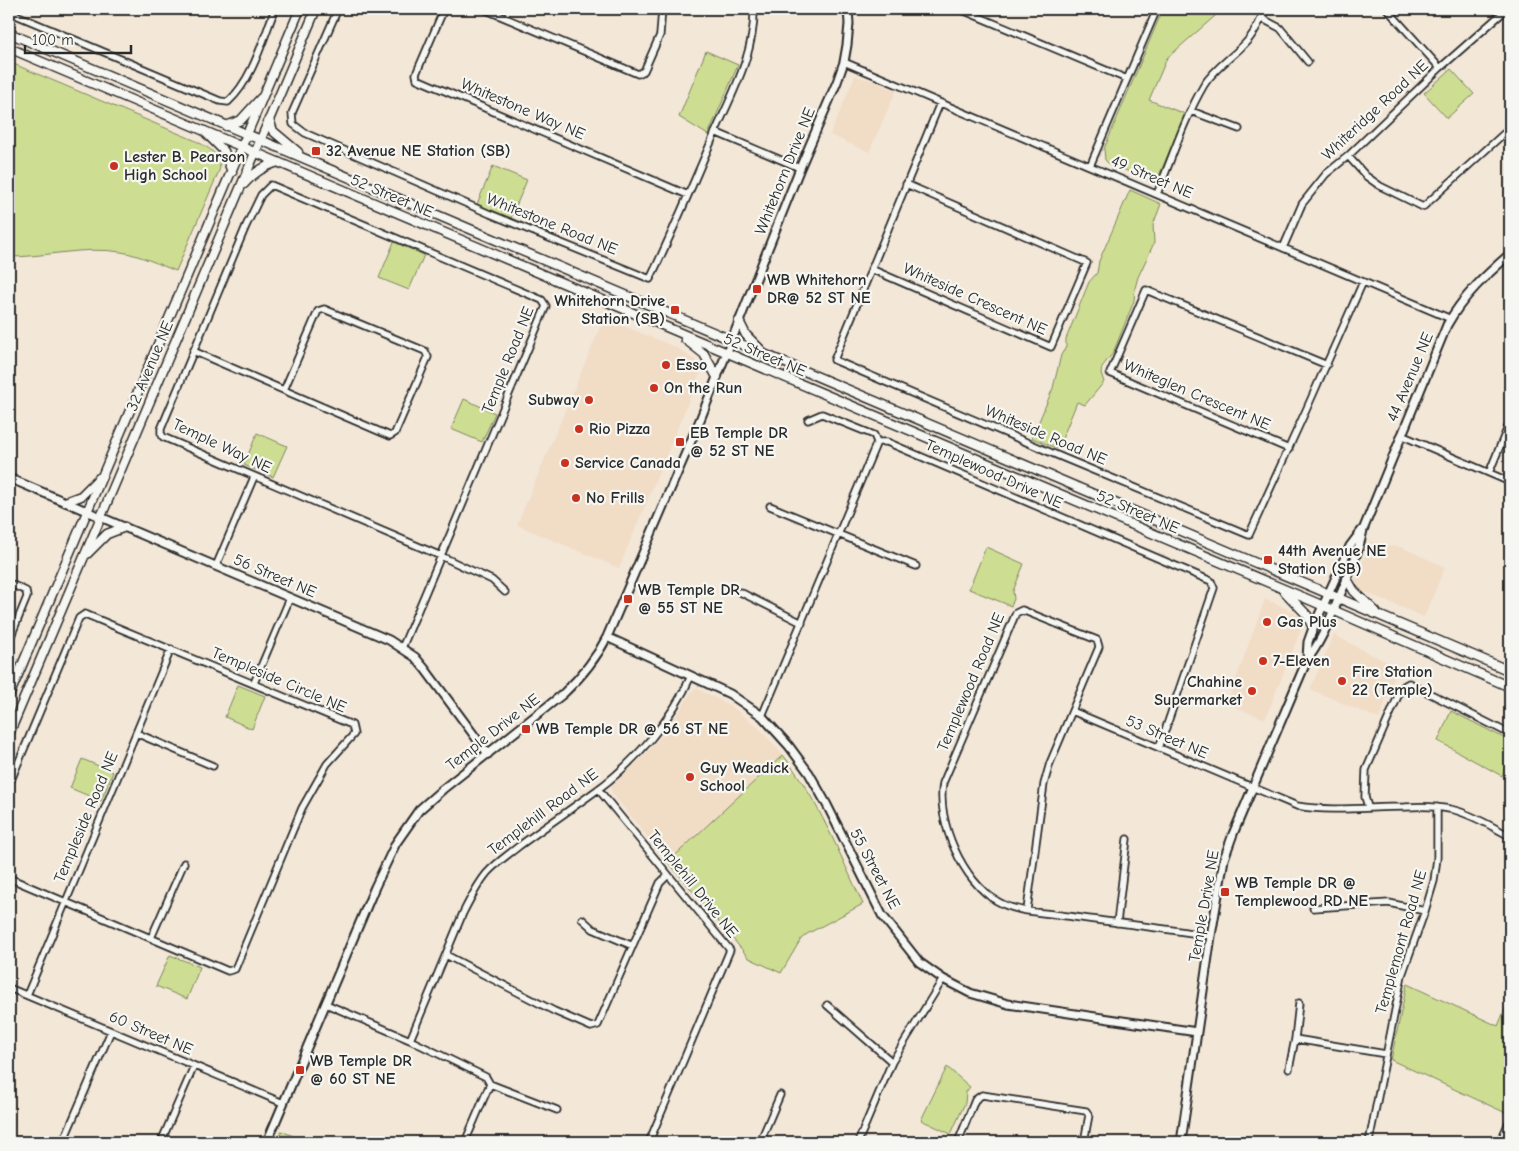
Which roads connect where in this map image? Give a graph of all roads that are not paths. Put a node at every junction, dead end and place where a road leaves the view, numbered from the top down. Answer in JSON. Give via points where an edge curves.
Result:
{"nodes":[{"id":1,"x":275,"y":9,"type":"edge"},
{"id":2,"x":300,"y":9,"type":"edge"},
{"id":3,"x":316,"y":9,"type":"edge"},
{"id":4,"x":338,"y":9,"type":"edge"},
{"id":5,"x":444,"y":9,"type":"edge"},
{"id":6,"x":484,"y":9,"type":"edge"},
{"id":7,"x":662,"y":9,"type":"edge"},
{"id":8,"x":754,"y":9,"type":"edge"},
{"id":9,"x":848,"y":9,"type":"edge"},
{"id":10,"x":960,"y":9,"type":"edge"},
{"id":11,"x":1157,"y":9,"type":"edge"},
{"id":12,"x":1265,"y":9,"type":"edge"},
{"id":13,"x":1387,"y":9,"type":"edge"},
{"id":14,"x":1507,"y":9,"type":"edge"},
{"id":15,"x":13,"y":12,"type":"edge"},
{"id":16,"x":1261,"y":18,"type":"junction"},
{"id":17,"x":9,"y":33,"type":"edge"},
{"id":18,"x":9,"y":48,"type":"edge"},
{"id":19,"x":844,"y":62,"type":"junction"},
{"id":20,"x":1308,"y":62,"type":"dead end"},
{"id":21,"x":1440,"y":68,"type":"junction"},
{"id":22,"x":1127,"y":79,"type":"junction"},
{"id":23,"x":265,"y":95,"type":"junction"},
{"id":24,"x":940,"y":103,"type":"junction"},
{"id":25,"x":1191,"y":111,"type":"junction"},
{"id":26,"x":269,"y":120,"type":"junction"},
{"id":27,"x":226,"y":126,"type":"junction"},
{"id":28,"x":1510,"y":128,"type":"edge"},
{"id":29,"x":1239,"y":129,"type":"dead end"},
{"id":30,"x":203,"y":130,"type":"junction"},
{"id":31,"x":715,"y":132,"type":"junction"},
{"id":32,"x":248,"y":134,"type":"junction"},
{"id":33,"x":260,"y":140,"type":"junction"},
{"id":34,"x":242,"y":147,"type":"junction"},
{"id":35,"x":254,"y":152,"type":"junction"},
{"id":36,"x":1348,"y":156,"type":"junction"},
{"id":37,"x":307,"y":160,"type":"junction"},
{"id":38,"x":278,"y":162,"type":"junction"},
{"id":39,"x":1090,"y":166,"type":"junction"},
{"id":40,"x":800,"y":168,"type":"junction"},
{"id":41,"x":232,"y":172,"type":"junction"},
{"id":42,"x":906,"y":184,"type":"junction"},
{"id":43,"x":271,"y":185,"type":"joint"},
{"id":44,"x":238,"y":191,"type":"junction"},
{"id":45,"x":1157,"y":194,"type":"junction"},
{"id":46,"x":688,"y":195,"type":"junction"},
{"id":47,"x":1283,"y":248,"type":"junction"},
{"id":48,"x":1510,"y":254,"type":"edge"},
{"id":49,"x":872,"y":269,"type":"junction"},
{"id":50,"x":1363,"y":282,"type":"junction"},
{"id":51,"x":1451,"y":319,"type":"junction"},
{"id":52,"x":740,"y":321,"type":"junction"},
{"id":53,"x":678,"y":332,"type":"junction"},
{"id":54,"x":732,"y":340,"type":"junction"},
{"id":55,"x":193,"y":351,"type":"junction"},
{"id":56,"x":727,"y":353,"type":"junction"},
{"id":57,"x":766,"y":354,"type":"junction"},
{"id":58,"x":1327,"y":365,"type":"junction"},
{"id":59,"x":717,"y":377,"type":"junction"},
{"id":60,"x":284,"y":390,"type":"junction"},
{"id":61,"x":808,"y":420,"type":"dead end"},
{"id":62,"x":1510,"y":422,"type":"edge"},
{"id":63,"x":1401,"y":434,"type":"junction"},
{"id":64,"x":878,"y":442,"type":"junction"},
{"id":65,"x":1289,"y":449,"type":"junction"},
{"id":66,"x":104,"y":473,"type":"junction"},
{"id":67,"x":1489,"y":473,"type":"junction"},
{"id":68,"x":254,"y":477,"type":"junction"},
{"id":69,"x":9,"y":478,"type":"edge"},
{"id":70,"x":1510,"y":482,"type":"edge"},
{"id":71,"x":65,"y":502,"type":"junction"},
{"id":72,"x":770,"y":506,"type":"dead end"},
{"id":73,"x":88,"y":512,"type":"junction"},
{"id":74,"x":101,"y":517,"type":"junction"},
{"id":75,"x":125,"y":528,"type":"junction"},
{"id":76,"x":1362,"y":530,"type":"junction"},
{"id":77,"x":839,"y":535,"type":"junction"},
{"id":78,"x":441,"y":556,"type":"junction"},
{"id":79,"x":84,"y":557,"type":"junction"},
{"id":80,"x":216,"y":566,"type":"junction"},
{"id":81,"x":916,"y":566,"type":"dead end"},
{"id":82,"x":1347,"y":579,"type":"junction"},
{"id":83,"x":9,"y":584,"type":"edge"},
{"id":84,"x":1282,"y":589,"type":"junction"},
{"id":85,"x":505,"y":592,"type":"dead end"},
{"id":86,"x":740,"y":592,"type":"dead end"},
{"id":87,"x":1329,"y":595,"type":"junction"},
{"id":88,"x":290,"y":598,"type":"junction"},
{"id":89,"x":1338,"y":599,"type":"junction"},
{"id":90,"x":1323,"y":606,"type":"junction"},
{"id":91,"x":1333,"y":611,"type":"junction"},
{"id":92,"x":1381,"y":616,"type":"junction"},
{"id":93,"x":802,"y":623,"type":"junction"},
{"id":94,"x":1313,"y":628,"type":"junction"},
{"id":95,"x":607,"y":638,"type":"junction"},
{"id":96,"x":9,"y":641,"type":"edge"},
{"id":97,"x":402,"y":648,"type":"junction"},
{"id":98,"x":171,"y":649,"type":"junction"},
{"id":99,"x":1308,"y":660,"type":"junction"},
{"id":100,"x":1510,"y":671,"type":"edge"},
{"id":101,"x":691,"y":676,"type":"junction"},
{"id":102,"x":254,"y":683,"type":"junction"},
{"id":103,"x":1510,"y":687,"type":"edge"},
{"id":104,"x":9,"y":696,"type":"edge"},
{"id":105,"x":1072,"y":712,"type":"junction"},
{"id":106,"x":762,"y":716,"type":"junction"},
{"id":107,"x":136,"y":733,"type":"junction"},
{"id":108,"x":9,"y":734,"type":"edge"},
{"id":109,"x":1510,"y":734,"type":"edge"},
{"id":110,"x":1160,"y":748,"type":"junction"},
{"id":111,"x":488,"y":754,"type":"junction"},
{"id":112,"x":213,"y":766,"type":"dead end"},
{"id":113,"x":9,"y":785,"type":"edge"},
{"id":114,"x":1252,"y":788,"type":"junction"},
{"id":115,"x":598,"y":789,"type":"junction"},
{"id":116,"x":1368,"y":807,"type":"junction"},
{"id":117,"x":1437,"y":807,"type":"junction"},
{"id":118,"x":1510,"y":836,"type":"edge"},
{"id":119,"x":1127,"y":839,"type":"dead end"},
{"id":120,"x":184,"y":863,"type":"dead end"},
{"id":121,"x":668,"y":875,"type":"junction"},
{"id":122,"x":9,"y":878,"type":"edge"},
{"id":123,"x":65,"y":903,"type":"junction"},
{"id":124,"x":1313,"y":908,"type":"dead end"},
{"id":125,"x":1027,"y":910,"type":"junction"},
{"id":126,"x":1425,"y":911,"type":"junction"},
{"id":127,"x":582,"y":919,"type":"dead end"},
{"id":128,"x":1117,"y":923,"type":"junction"},
{"id":129,"x":1211,"y":936,"type":"junction"},
{"id":130,"x":151,"y":938,"type":"junction"},
{"id":131,"x":633,"y":946,"type":"junction"},
{"id":132,"x":446,"y":955,"type":"junction"},
{"id":133,"x":942,"y":979,"type":"junction"},
{"id":134,"x":9,"y":988,"type":"edge"},
{"id":135,"x":27,"y":995,"type":"junction"},
{"id":136,"x":1299,"y":1003,"type":"dead end"},
{"id":137,"x":326,"y":1004,"type":"junction"},
{"id":138,"x":827,"y":1005,"type":"dead end"},
{"id":139,"x":111,"y":1031,"type":"junction"},
{"id":140,"x":1197,"y":1032,"type":"junction"},
{"id":141,"x":1295,"y":1039,"type":"junction"},
{"id":142,"x":410,"y":1040,"type":"junction"},
{"id":143,"x":1386,"y":1054,"type":"junction"},
{"id":144,"x":892,"y":1062,"type":"junction"},
{"id":145,"x":194,"y":1066,"type":"junction"},
{"id":146,"x":1289,"y":1069,"type":"dead end"},
{"id":147,"x":490,"y":1084,"type":"junction"},
{"id":148,"x":780,"y":1095,"type":"dead end"},
{"id":149,"x":283,"y":1103,"type":"junction"},
{"id":150,"x":557,"y":1110,"type":"dead end"},
{"id":151,"x":1510,"y":1120,"type":"edge"},
{"id":152,"x":63,"y":1142,"type":"edge"},
{"id":153,"x":161,"y":1142,"type":"edge"},
{"id":154,"x":267,"y":1142,"type":"edge"},
{"id":155,"x":465,"y":1142,"type":"edge"},
{"id":156,"x":649,"y":1142,"type":"edge"},
{"id":157,"x":760,"y":1142,"type":"edge"},
{"id":158,"x":858,"y":1142,"type":"edge"},
{"id":159,"x":958,"y":1142,"type":"edge"},
{"id":160,"x":1084,"y":1142,"type":"edge"},
{"id":161,"x":1181,"y":1142,"type":"edge"},
{"id":162,"x":1369,"y":1142,"type":"edge"},
{"id":163,"x":1500,"y":1142,"type":"edge"}],
"edges":[{"from":1,"to":15,"type":"street","via":[[250,70],[228,102]]},
{"from":2,"to":23,"type":"main road","name":"32 Avenue NE"},
{"from":3,"to":26,"type":"main road","name":"32 Avenue NE"},
{"from":4,"to":46,"type":"street","name":"Whitestone Road NE","via":[[292,113],[293,124],[304,133],[650,279]]},
{"from":5,"to":46,"type":"street","name":"Whitestone Way NE","via":[[416,74],[417,79]]},
{"from":6,"to":7,"type":"street","via":[[638,74],[644,71],[660,35]]},
{"from":8,"to":31,"type":"street","name":"Whitestone Road NE","via":[[746,60]]},
{"from":9,"to":19,"type":"street","name":"Whitehorn Drive NE"},
{"from":10,"to":22,"type":"street"},
{"from":11,"to":22,"type":"street"},
{"from":12,"to":16,"type":"street"},
{"from":13,"to":21,"type":"street"},
{"from":14,"to":21,"type":"street","name":"Whiteridge Road NE"},
{"from":16,"to":20,"type":"street","via":[[1280,28]]},
{"from":16,"to":25,"type":"street","via":[[1248,40],[1204,84]]},
{"from":17,"to":27,"type":"main road","name":"52 Street NE"},
{"from":18,"to":30,"type":"main road","name":"52 Street NE"},
{"from":19,"to":24,"type":"street","name":"49 Street NE"},
{"from":19,"to":40,"type":"street","name":"Whitehorn Drive NE"},
{"from":21,"to":36,"type":"street","name":"Whiteridge Road NE"},
{"from":22,"to":39,"type":"street"},
{"from":23,"to":27,"type":"main road","via":[[241,120]]},
{"from":23,"to":32,"type":"main road","name":"32 Avenue NE"},
{"from":24,"to":39,"type":"street","name":"49 Street NE"},
{"from":24,"to":42,"type":"street","name":"Whiteside Road NE"},
{"from":25,"to":29,"type":"street"},
{"from":25,"to":45,"type":"street"},
{"from":26,"to":33,"type":"main road","name":"32 Avenue NE"},
{"from":26,"to":37,"type":"main road","via":[[273,131]]},
{"from":27,"to":32,"type":"main road","name":"52 Street NE"},
{"from":28,"to":36,"type":"street","via":[[1423,207],[1380,186]]},
{"from":30,"to":34,"type":"main road","name":"52 Street NE"},
{"from":30,"to":41,"type":"main road","via":[[224,151]]},
{"from":31,"to":40,"type":"street"},
{"from":31,"to":46,"type":"street","name":"Whitestone Road NE"},
{"from":32,"to":33,"type":"main road","name":"52 Street NE"},
{"from":32,"to":34,"type":"main road","name":"32 Avenue NE"},
{"from":33,"to":35,"type":"main road","name":"32 Avenue NE"},
{"from":33,"to":37,"type":"main road","name":"52 Street NE"},
{"from":34,"to":35,"type":"main road","name":"52 Street NE"},
{"from":34,"to":41,"type":"main road","name":"32 Avenue NE"},
{"from":35,"to":38,"type":"main road","name":"52 Street NE"},
{"from":35,"to":44,"type":"main road","name":"32 Avenue NE"},
{"from":36,"to":47,"type":"street","name":"Whiteridge Road NE","via":[[1326,174],[1306,198]]},
{"from":37,"to":54,"type":"main road","name":"52 Street NE"},
{"from":38,"to":44,"type":"main road","via":[[254,173]]},
{"from":38,"to":53,"type":"main road","name":"52 Street NE"},
{"from":39,"to":45,"type":"street","name":"49 Street NE"},
{"from":40,"to":52,"type":"street","name":"Whitehorn Drive NE"},
{"from":41,"to":66,"type":"main road","name":"32 Avenue NE"},
{"from":42,"to":49,"type":"street","name":"Whiteside Road NE"},
{"from":42,"to":49,"type":"street","name":"Whiteside Crescent NE","via":[[1087,263],[1051,347]]},
{"from":43,"to":55,"type":"street","name":"Temple Way NE","via":[[261,194]]},
{"from":43,"to":78,"type":"street","name":"Temple Road NE","via":[[542,300],[546,306]]},
{"from":44,"to":74,"type":"main road","name":"32 Avenue NE"},
{"from":45,"to":47,"type":"street","name":"49 Street NE"},
{"from":47,"to":50,"type":"street","name":"49 Street NE"},
{"from":48,"to":51,"type":"street","name":"44 Avenue NE","via":[[1480,281]]},
{"from":49,"to":65,"type":"street","name":"Whiteside Road NE","via":[[834,360],[1249,535]]},
{"from":50,"to":51,"type":"street","name":"49 Street NE"},
{"from":50,"to":58,"type":"street","name":"Whiteside Road NE"},
{"from":51,"to":63,"type":"street","name":"44 Avenue NE"},
{"from":52,"to":54,"type":"street","name":"Whitehorn Drive NE"},
{"from":52,"to":57,"type":"main road","via":[[746,335]]},
{"from":53,"to":56,"type":"main road","name":"52 Street NE"},
{"from":53,"to":59,"type":"main road","via":[[704,354]]},
{"from":54,"to":56,"type":"street","name":"Temple Drive NE"},
{"from":54,"to":57,"type":"main road","name":"52 Street NE"},
{"from":55,"to":60,"type":"street"},
{"from":55,"to":68,"type":"street","name":"Temple Way NE","via":[[160,433]]},
{"from":56,"to":59,"type":"street","name":"Temple Drive NE"},
{"from":56,"to":84,"type":"main road","name":"52 Street NE"},
{"from":57,"to":87,"type":"main road","name":"52 Street NE"},
{"from":58,"to":65,"type":"street","name":"Whiteside Road NE"},
{"from":58,"to":65,"type":"street","name":"Whiteglen Crescent NE","via":[[1146,290],[1110,373]]},
{"from":59,"to":95,"type":"street","name":"Temple Drive NE"},
{"from":60,"to":60,"type":"street","via":[[318,311],[324,309],[425,351],[428,357],[395,433],[390,436]]},
{"from":61,"to":64,"type":"street","via":[[822,414],[874,435]]},
{"from":62,"to":67,"type":"street"},
{"from":63,"to":67,"type":"street"},
{"from":63,"to":76,"type":"street","name":"44 Avenue NE"},
{"from":64,"to":77,"type":"street"},
{"from":64,"to":110,"type":"street","name":"Templewood Drive NE","via":[[887,442],[1210,582],[1214,588]]},
{"from":66,"to":71,"type":"main road","via":[[81,496]]},
{"from":66,"to":73,"type":"main road","name":"32 Avenue NE"},
{"from":67,"to":70,"type":"street"},
{"from":68,"to":78,"type":"street","name":"Temple Way NE"},
{"from":68,"to":80,"type":"street"},
{"from":69,"to":71,"type":"street","name":"56 Street NE"},
{"from":71,"to":73,"type":"street","name":"56 Street NE"},
{"from":72,"to":77,"type":"street"},
{"from":73,"to":74,"type":"street","name":"56 Street NE"},
{"from":73,"to":104,"type":"main road","name":"32 Avenue NE"},
{"from":74,"to":75,"type":"street","name":"56 Street NE"},
{"from":74,"to":79,"type":"main road","name":"32 Avenue NE"},
{"from":75,"to":79,"type":"main road","via":[[107,534]]},
{"from":75,"to":80,"type":"street","name":"56 Street NE"},
{"from":76,"to":82,"type":"street","name":"44 Avenue NE","via":[[1359,550]]},
{"from":76,"to":87,"type":"street","name":"44 Avenue NE","via":[[1350,546]]},
{"from":77,"to":81,"type":"street"},
{"from":77,"to":93,"type":"street"},
{"from":78,"to":85,"type":"street","name":"Temple Way NE","via":[[492,580]]},
{"from":78,"to":97,"type":"street","name":"Temple Road NE"},
{"from":79,"to":108,"type":"main road","name":"32 Avenue NE"},
{"from":80,"to":88,"type":"street","name":"56 Street NE"},
{"from":82,"to":89,"type":"street","name":"44 Avenue NE"},
{"from":82,"to":92,"type":"main road","via":[[1354,591]]},
{"from":83,"to":96,"type":"street","via":[[26,591],[27,597]]},
{"from":84,"to":90,"type":"main road","name":"52 Street NE"},
{"from":84,"to":94,"type":"main road","via":[[1308,615]]},
{"from":86,"to":93,"type":"street"},
{"from":87,"to":89,"type":"main road","name":"52 Street NE"},
{"from":87,"to":90,"type":"street","name":"Temple Drive NE"},
{"from":88,"to":97,"type":"street","name":"56 Street NE"},
{"from":88,"to":102,"type":"street"},
{"from":89,"to":91,"type":"street","name":"44 Avenue NE"},
{"from":89,"to":92,"type":"main road","name":"52 Street NE"},
{"from":90,"to":91,"type":"main road","name":"52 Street NE"},
{"from":90,"to":94,"type":"street","name":"Temple Drive NE"},
{"from":91,"to":99,"type":"street","name":"Temple Drive NE","via":[[1318,646]]},
{"from":91,"to":103,"type":"main road","name":"52 Street NE"},
{"from":92,"to":100,"type":"main road","name":"52 Street NE"},
{"from":93,"to":106,"type":"street"},
{"from":94,"to":99,"type":"street","name":"Temple Drive NE","via":[[1308,642]]},
{"from":95,"to":101,"type":"street","name":"55 Street NE"},
{"from":95,"to":111,"type":"street","name":"Temple Drive NE","via":[[577,681]]},
{"from":97,"to":111,"type":"street","name":"56 Street NE","via":[[425,669]]},
{"from":98,"to":102,"type":"street","name":"Templeside Circle NE"},
{"from":98,"to":107,"type":"street","name":"Templeside Road NE"},
{"from":98,"to":113,"type":"street","name":"Templeside Circle NE","via":[[84,614],[79,618]]},
{"from":99,"to":114,"type":"street","name":"Temple Drive NE"},
{"from":101,"to":106,"type":"street","name":"55 Street NE","via":[[730,694]]},
{"from":101,"to":115,"type":"street","name":"Templehill Road NE","via":[[676,705],[655,734]]},
{"from":102,"to":130,"type":"street","name":"Templeside Circle NE","via":[[352,725],[354,734],[328,764],[302,808],[235,969],[228,971]]},
{"from":105,"to":110,"type":"street","name":"53 Street NE"},
{"from":105,"to":125,"type":"street","name":"Templewood Road NE","via":[[1044,784]]},
{"from":105,"to":125,"type":"street","name":"Templewood Road NE","via":[[1099,647],[1097,640],[1022,610],[1016,612],[943,783],[941,805],[944,824],[954,848],[980,888],[997,901]]},
{"from":106,"to":133,"type":"street","name":"55 Street NE","via":[[809,773],[882,915],[919,962]]},
{"from":107,"to":112,"type":"street"},
{"from":107,"to":123,"type":"street","name":"Templeside Road NE"},
{"from":109,"to":116,"type":"street","via":[[1409,684],[1402,687],[1366,770]]},
{"from":110,"to":114,"type":"street","name":"53 Street NE"},
{"from":111,"to":137,"type":"street","name":"Temple Drive NE","via":[[418,810],[396,843]]},
{"from":114,"to":116,"type":"street","name":"53 Street NE","via":[[1297,806],[1336,810]]},
{"from":114,"to":129,"type":"street","name":"Temple Drive NE","via":[[1224,859]]},
{"from":115,"to":121,"type":"street","name":"Templehill Drive NE"},
{"from":115,"to":132,"type":"street","name":"Templehill Road NE","via":[[487,872],[472,893]]},
{"from":116,"to":117,"type":"street","name":"53 Street NE"},
{"from":117,"to":118,"type":"street","name":"53 Street NE","via":[[1470,815]]},
{"from":117,"to":126,"type":"street","name":"Templemont Road NE","via":[[1437,858]]},
{"from":119,"to":128,"type":"street"},
{"from":120,"to":130,"type":"street"},
{"from":121,"to":131,"type":"street","via":[[660,883]]},
{"from":121,"to":156,"type":"street","name":"Templehill Drive NE","via":[[730,950]]},
{"from":122,"to":123,"type":"street","name":"Templeside Circle NE"},
{"from":123,"to":130,"type":"street","name":"Templeside Circle NE"},
{"from":123,"to":135,"type":"street","name":"Templeside Road NE"},
{"from":124,"to":126,"type":"street","via":[[1389,903]]},
{"from":125,"to":128,"type":"street","name":"Templewood Road NE"},
{"from":126,"to":143,"type":"street","name":"Templemont Road NE","via":[[1402,975]]},
{"from":127,"to":131,"type":"street","via":[[594,929]]},
{"from":128,"to":129,"type":"street","name":"Templewood Road NE"},
{"from":129,"to":140,"type":"street","name":"Temple Drive NE"},
{"from":131,"to":132,"type":"street","via":[[598,1025],[591,1027]]},
{"from":132,"to":142,"type":"street","name":"Templehill Road NE"},
{"from":133,"to":140,"type":"street","name":"55 Street NE","via":[[970,993],[1008,1004]]},
{"from":133,"to":144,"type":"street"},
{"from":134,"to":135,"type":"street","name":"60 Street NE"},
{"from":135,"to":139,"type":"street","name":"60 Street NE"},
{"from":136,"to":141,"type":"street"},
{"from":137,"to":142,"type":"street"},
{"from":137,"to":149,"type":"street","name":"Temple Drive NE"},
{"from":138,"to":144,"type":"street"},
{"from":139,"to":145,"type":"street","name":"60 Street NE"},
{"from":139,"to":152,"type":"street"},
{"from":140,"to":161,"type":"street","name":"Temple Drive NE"},
{"from":141,"to":143,"type":"street"},
{"from":141,"to":146,"type":"street"},
{"from":142,"to":147,"type":"street","via":[[486,1077]]},
{"from":143,"to":162,"type":"street","name":"Templemont Road NE"},
{"from":144,"to":158,"type":"street"},
{"from":145,"to":149,"type":"street","name":"60 Street NE"},
{"from":145,"to":153,"type":"street"},
{"from":147,"to":150,"type":"street"},
{"from":147,"to":155,"type":"street"},
{"from":148,"to":157,"type":"street"},
{"from":149,"to":154,"type":"street","name":"Temple Drive NE"},
{"from":151,"to":163,"type":"street"},
{"from":159,"to":160,"type":"street","via":[[975,1100],[982,1095],[1086,1111],[1089,1115]]}]}
